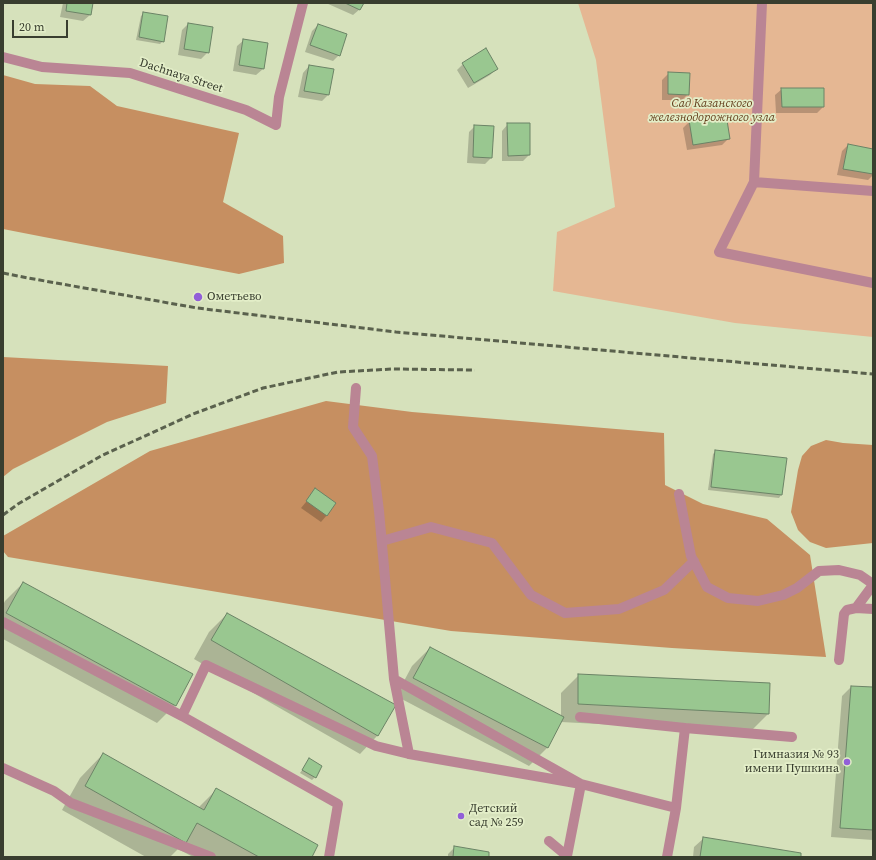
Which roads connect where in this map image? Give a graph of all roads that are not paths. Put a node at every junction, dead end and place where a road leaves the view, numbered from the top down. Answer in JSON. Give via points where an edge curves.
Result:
{"nodes":[{"id":1,"x":303,"y":3,"type":"edge"},
{"id":2,"x":762,"y":3,"type":"edge"},
{"id":3,"x":3,"y":57,"type":"edge"},
{"id":4,"x":754,"y":182,"type":"junction"},
{"id":5,"x":873,"y":191,"type":"edge"},
{"id":6,"x":873,"y":283,"type":"edge"},
{"id":7,"x":356,"y":388,"type":"dead end"},
{"id":8,"x":679,"y":494,"type":"dead end"},
{"id":9,"x":382,"y":541,"type":"junction"},
{"id":10,"x":694,"y":561,"type":"junction"},
{"id":11,"x":873,"y":585,"type":"edge"},
{"id":12,"x":856,"y":608,"type":"junction"},
{"id":13,"x":873,"y":609,"type":"edge"},
{"id":14,"x":3,"y":622,"type":"edge"},
{"id":15,"x":839,"y":660,"type":"dead end"},
{"id":16,"x":394,"y":679,"type":"junction"},
{"id":17,"x":182,"y":716,"type":"junction"},
{"id":18,"x":580,"y":718,"type":"dead end"},
{"id":19,"x":685,"y":728,"type":"junction"},
{"id":20,"x":792,"y":737,"type":"dead end"},
{"id":21,"x":409,"y":754,"type":"junction"},
{"id":22,"x":3,"y":768,"type":"edge"},
{"id":23,"x":581,"y":784,"type":"junction"},
{"id":24,"x":676,"y":808,"type":"junction"},
{"id":25,"x":549,"y":841,"type":"dead end"},
{"id":26,"x":210,"y":857,"type":"edge"},
{"id":27,"x":329,"y":857,"type":"edge"},
{"id":28,"x":667,"y":857,"type":"edge"}],
"edges":[{"from":1,"to":3,"type":"street","name":"Dachnaya Street","via":[[279,97],[276,125],[246,110],[130,73],[42,67]]},
{"from":2,"to":4,"type":"street"},
{"from":4,"to":5,"type":"street"},
{"from":4,"to":6,"type":"street","via":[[719,252]]},
{"from":7,"to":9,"type":"street","via":[[353,427],[372,456]]},
{"from":8,"to":10,"type":"street"},
{"from":9,"to":10,"type":"street","via":[[431,527],[492,543],[531,595],[565,613],[619,609],[664,590]]},
{"from":9,"to":16,"type":"street"},
{"from":10,"to":11,"type":"street","via":[[707,587],[728,598],[758,601],[783,594],[797,588],[819,571],[838,570],[860,574]]},
{"from":11,"to":12,"type":"street"},
{"from":12,"to":13,"type":"street"},
{"from":12,"to":15,"type":"street","via":[[847,610],[844,614]]},
{"from":14,"to":17,"type":"street"},
{"from":16,"to":21,"type":"street"},
{"from":16,"to":23,"type":"street"},
{"from":17,"to":21,"type":"street","via":[[206,664],[376,746]]},
{"from":17,"to":27,"type":"street","via":[[338,804]]},
{"from":18,"to":19,"type":"street"},
{"from":19,"to":20,"type":"street"},
{"from":19,"to":24,"type":"street"},
{"from":21,"to":23,"type":"street"},
{"from":22,"to":26,"type":"street","via":[[54,791],[71,804]]},
{"from":23,"to":24,"type":"street"},
{"from":23,"to":25,"type":"street","via":[[567,856]]},
{"from":24,"to":28,"type":"street"}]}
